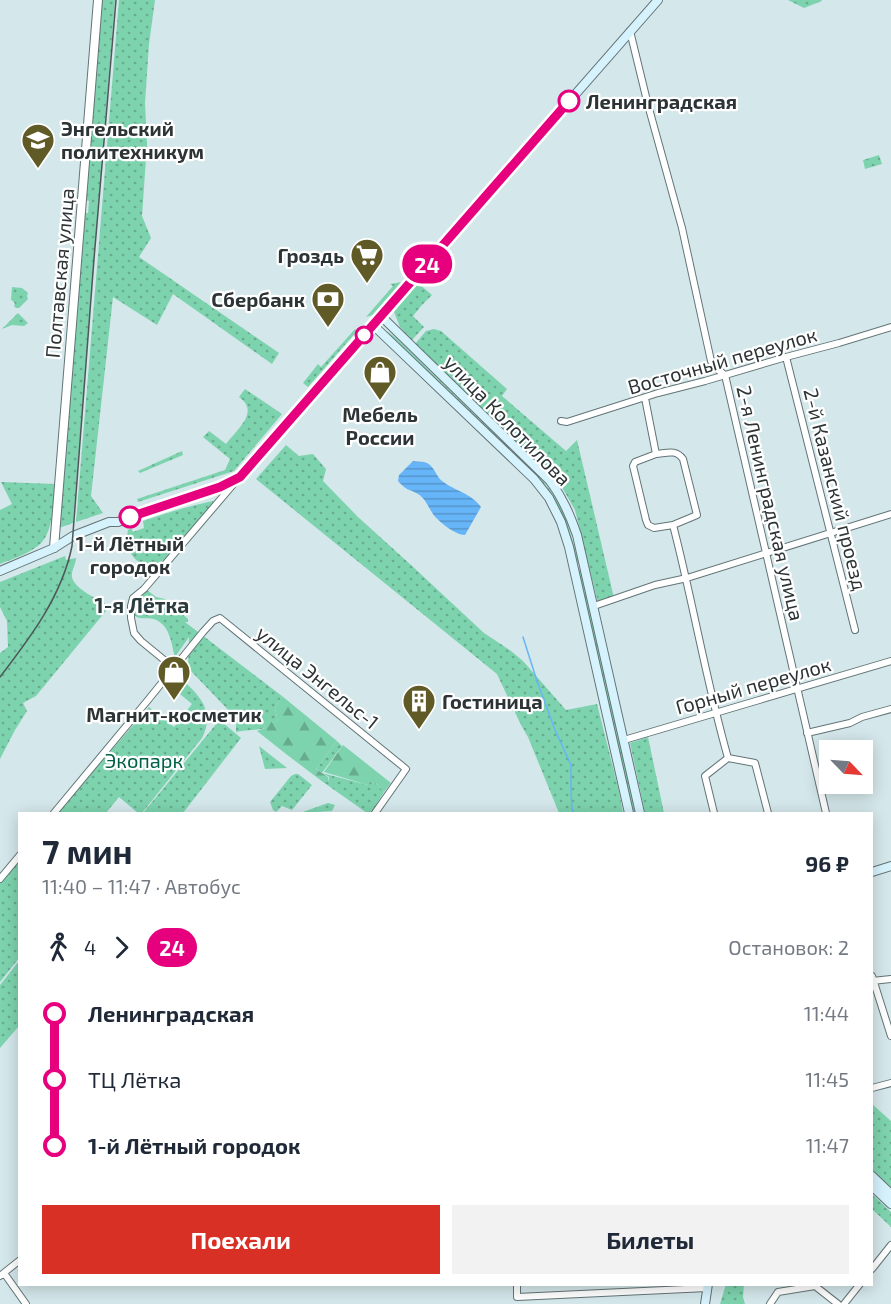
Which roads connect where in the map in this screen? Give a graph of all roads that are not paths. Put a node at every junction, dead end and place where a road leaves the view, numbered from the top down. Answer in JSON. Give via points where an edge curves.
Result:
{"nodes":[{"id":1,"x":98,"y":0,"type":"edge"},
{"id":2,"x":658,"y":0,"type":"edge"},
{"id":3,"x":630,"y":31,"type":"junction"},
{"id":4,"x":381,"y":316,"type":"junction"},
{"id":5,"x":374,"y":325,"type":"junction"},
{"id":6,"x":891,"y":327,"type":"edge"},
{"id":7,"x":786,"y":357,"type":"junction"},
{"id":8,"x":725,"y":375,"type":"junction"},
{"id":9,"x":645,"y":398,"type":"junction"},
{"id":10,"x":561,"y":421,"type":"dead end"},
{"id":11,"x":656,"y":454,"type":"junction"},
{"id":12,"x":240,"y":477,"type":"junction"},
{"id":13,"x":891,"y":514,"type":"edge"},
{"id":14,"x":673,"y":525,"type":"junction"},
{"id":15,"x":830,"y":533,"type":"junction"},
{"id":16,"x":54,"y":548,"type":"junction"},
{"id":17,"x":765,"y":553,"type":"junction"},
{"id":18,"x":584,"y":563,"type":"junction"},
{"id":19,"x":573,"y":566,"type":"junction"},
{"id":20,"x":0,"y":571,"type":"edge"},
{"id":21,"x":687,"y":578,"type":"junction"},
{"id":22,"x":594,"y":606,"type":"junction"},
{"id":23,"x":855,"y":630,"type":"dead end"},
{"id":24,"x":891,"y":661,"type":"edge"},
{"id":25,"x":174,"y":668,"type":"junction"},
{"id":26,"x":797,"y":690,"type":"junction"},
{"id":27,"x":891,"y":709,"type":"edge"},
{"id":28,"x":715,"y":712,"type":"junction"},
{"id":29,"x":807,"y":733,"type":"junction"},
{"id":30,"x":624,"y":741,"type":"junction"},
{"id":31,"x":728,"y":758,"type":"junction"},
{"id":32,"x":55,"y":812,"type":"edge"},
{"id":33,"x":376,"y":812,"type":"edge"},
{"id":34,"x":629,"y":812,"type":"edge"},
{"id":35,"x":640,"y":812,"type":"edge"},
{"id":36,"x":714,"y":812,"type":"edge"},
{"id":37,"x":768,"y":812,"type":"edge"},
{"id":38,"x":826,"y":812,"type":"edge"},
{"id":39,"x":18,"y":857,"type":"edge"},
{"id":40,"x":891,"y":866,"type":"edge"},
{"id":41,"x":873,"y":872,"type":"edge"},
{"id":42,"x":0,"y":879,"type":"edge"},
{"id":43,"x":873,"y":979,"type":"edge"},
{"id":44,"x":891,"y":980,"type":"edge"},
{"id":45,"x":873,"y":982,"type":"edge"},
{"id":46,"x":891,"y":1036,"type":"edge"},
{"id":47,"x":891,"y":1083,"type":"edge"},
{"id":48,"x":873,"y":1089,"type":"edge"},
{"id":49,"x":873,"y":1177,"type":"edge"},
{"id":50,"x":873,"y":1187,"type":"edge"},
{"id":51,"x":891,"y":1194,"type":"edge"},
{"id":52,"x":891,"y":1204,"type":"edge"},
{"id":53,"x":891,"y":1245,"type":"edge"},
{"id":54,"x":18,"y":1262,"type":"edge"},
{"id":55,"x":873,"y":1268,"type":"edge"},
{"id":56,"x":2,"y":1275,"type":"edge"},
{"id":57,"x":517,"y":1286,"type":"edge"},
{"id":58,"x":708,"y":1286,"type":"edge"},
{"id":59,"x":858,"y":1286,"type":"edge"},
{"id":60,"x":26,"y":1304,"type":"edge"},
{"id":61,"x":705,"y":1304,"type":"edge"},
{"id":62,"x":770,"y":1304,"type":"edge"},
{"id":63,"x":838,"y":1304,"type":"edge"},
{"id":64,"x":843,"y":1304,"type":"edge"}],
"edges":[{"from":1,"to":16,"type":"street","name":"Полтавская улица"},
{"from":2,"to":3,"type":"main road"},
{"from":3,"to":4,"type":"main road"},
{"from":3,"to":8,"type":"street","name":"2-я Ленинградская улица","via":[[682,228],[711,361]]},
{"from":4,"to":5,"type":"main road"},
{"from":4,"to":18,"type":"main road","name":"улица Колотилова","via":[[550,481],[570,514]]},
{"from":5,"to":12,"type":"main road"},
{"from":5,"to":19,"type":"main road","name":"улица Колотилова","via":[[534,479],[561,522]]},
{"from":6,"to":7,"type":"street","name":"Восточный переулок"},
{"from":7,"to":8,"type":"street","name":"Восточный переулок"},
{"from":7,"to":15,"type":"street","name":"2-й Казанский проезд"},
{"from":8,"to":9,"type":"street","name":"Восточный переулок"},
{"from":8,"to":17,"type":"street","name":"2-я Ленинградская улица"},
{"from":9,"to":10,"type":"street","name":"Восточный переулок"},
{"from":9,"to":11,"type":"street"},
{"from":11,"to":14,"type":"street","via":[[633,466],[648,525]]},
{"from":11,"to":14,"type":"street","via":[[679,453],[697,515]]},
{"from":12,"to":16,"type":"main road","via":[[82,532]]},
{"from":12,"to":25,"type":"street","via":[[133,598],[134,633]]},
{"from":13,"to":15,"type":"street"},
{"from":14,"to":21,"type":"street"},
{"from":15,"to":17,"type":"street"},
{"from":15,"to":23,"type":"street","name":"2-й Казанский проезд"},
{"from":16,"to":20,"type":"main road"},
{"from":17,"to":21,"type":"street"},
{"from":17,"to":26,"type":"street","name":"2-я Ленинградская улица"},
{"from":18,"to":19,"type":"main road"},
{"from":18,"to":22,"type":"main road","name":"улица Колотилова"},
{"from":19,"to":34,"type":"main road","name":"улица Колотилова"},
{"from":21,"to":22,"type":"street"},
{"from":21,"to":28,"type":"street"},
{"from":22,"to":30,"type":"main road","name":"улица Колотилова"},
{"from":24,"to":26,"type":"street","name":"Горный переулок"},
{"from":25,"to":32,"type":"street","name":"улица Энгельс-1"},
{"from":25,"to":33,"type":"street","name":"улица Энгельс-1","via":[[213,621],[220,618],[406,769]]},
{"from":26,"to":28,"type":"street","name":"Горный переулок"},
{"from":26,"to":29,"type":"street","name":"2-я Ленинградская улица"},
{"from":27,"to":29,"type":"street"},
{"from":28,"to":30,"type":"street","name":"Горный переулок"},
{"from":28,"to":31,"type":"street"},
{"from":29,"to":38,"type":"street","name":"2-я Ленинградская улица"},
{"from":30,"to":35,"type":"main road","name":"улица Колотилова"},
{"from":31,"to":36,"type":"street","via":[[705,776]]},
{"from":31,"to":37,"type":"street","via":[[755,763]]},
{"from":39,"to":42,"type":"street"},
{"from":40,"to":41,"type":"main road"},
{"from":43,"to":44,"type":"street"},
{"from":45,"to":46,"type":"street"},
{"from":47,"to":48,"type":"street"},
{"from":49,"to":51,"type":"main road"},
{"from":50,"to":52,"type":"main road"},
{"from":53,"to":55,"type":"street"},
{"from":54,"to":56,"type":"street"},
{"from":56,"to":60,"type":"street"},
{"from":57,"to":58,"type":"street","via":[[517,1297]]},
{"from":58,"to":61,"type":"main road"},
{"from":59,"to":64,"type":"street"},
{"from":62,"to":63,"type":"street","via":[[778,1292],[815,1286]]}]}
